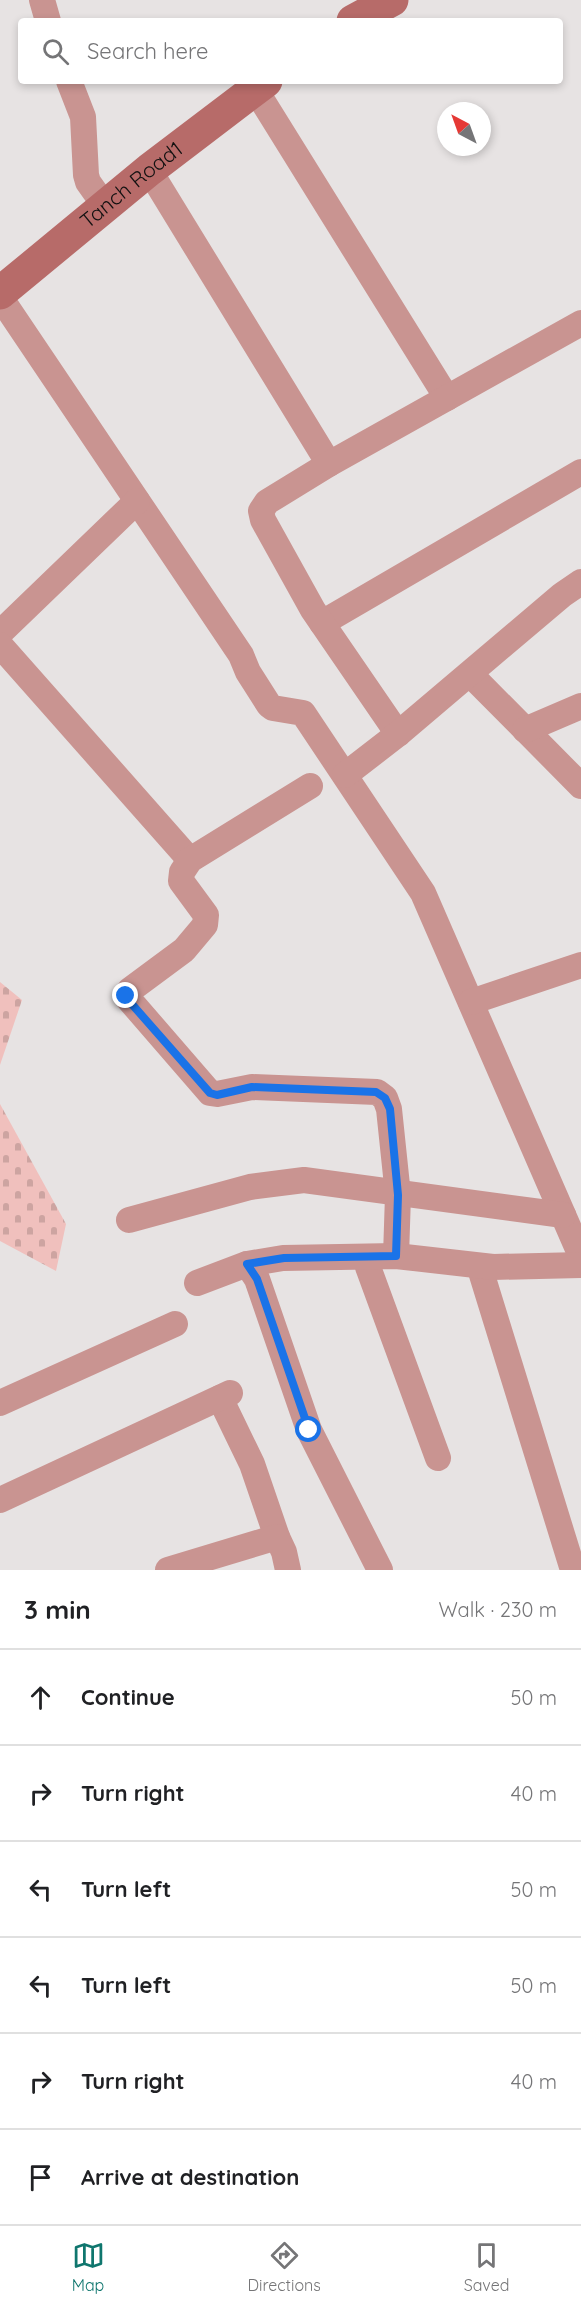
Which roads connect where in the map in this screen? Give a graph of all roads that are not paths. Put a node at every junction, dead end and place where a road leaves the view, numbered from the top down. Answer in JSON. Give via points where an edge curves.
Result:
{"nodes":[{"id":1,"x":42,"y":0,"type":"edge"},
{"id":2,"x":393,"y":0,"type":"edge"},
{"id":3,"x":47,"y":18,"type":"edge"},
{"id":4,"x":359,"y":18,"type":"edge"},
{"id":5,"x":70,"y":84,"type":"edge"},
{"id":6,"x":261,"y":85,"type":"edge"},
{"id":7,"x":149,"y":170,"type":"junction"},
{"id":8,"x":105,"y":206,"type":"junction"},
{"id":9,"x":0,"y":295,"type":"edge"},
{"id":10,"x":581,"y":323,"type":"edge"},
{"id":11,"x":447,"y":398,"type":"junction"},
{"id":12,"x":329,"y":464,"type":"junction"},
{"id":13,"x":581,"y":472,"type":"edge"},
{"id":14,"x":137,"y":501,"type":"junction"},
{"id":15,"x":581,"y":582,"type":"edge"},
{"id":16,"x":322,"y":622,"type":"junction"},
{"id":17,"x":0,"y":633,"type":"edge"},
{"id":18,"x":0,"y":645,"type":"edge"},
{"id":19,"x":470,"y":674,"type":"junction"},
{"id":20,"x":581,"y":706,"type":"edge"},
{"id":21,"x":525,"y":730,"type":"junction"},
{"id":22,"x":398,"y":734,"type":"junction"},
{"id":23,"x":345,"y":775,"type":"junction"},
{"id":24,"x":310,"y":786,"type":"dead end"},
{"id":25,"x":581,"y":786,"type":"edge"},
{"id":26,"x":190,"y":860,"type":"junction"},
{"id":27,"x":581,"y":965,"type":"edge"},
{"id":28,"x":471,"y":1002,"type":"junction"},
{"id":29,"x":398,"y":1195,"type":"junction"},
{"id":30,"x":563,"y":1215,"type":"junction"},
{"id":31,"x":129,"y":1220,"type":"dead end"},
{"id":32,"x":396,"y":1256,"type":"junction"},
{"id":33,"x":581,"y":1256,"type":"edge"},
{"id":34,"x":581,"y":1265,"type":"edge"},
{"id":35,"x":368,"y":1267,"type":"junction"},
{"id":36,"x":252,"y":1272,"type":"junction"},
{"id":37,"x":482,"y":1275,"type":"junction"},
{"id":38,"x":581,"y":1282,"type":"edge"},
{"id":39,"x":196,"y":1283,"type":"dead end"},
{"id":40,"x":175,"y":1324,"type":"dead end"},
{"id":41,"x":0,"y":1403,"type":"edge"},
{"id":42,"x":438,"y":1458,"type":"dead end"},
{"id":43,"x":0,"y":1500,"type":"edge"},
{"id":44,"x":277,"y":1537,"type":"junction"},
{"id":45,"x":168,"y":1570,"type":"edge"},
{"id":46,"x":288,"y":1570,"type":"edge"},
{"id":47,"x":380,"y":1570,"type":"edge"},
{"id":48,"x":573,"y":1570,"type":"edge"}],
"edges":[{"from":1,"to":3,"type":"street"},
{"from":2,"to":4,"type":"street"},
{"from":5,"to":8,"type":"street","via":[[83,117],[86,175]]},
{"from":6,"to":7,"type":"street","name":"Tanch Road1"},
{"from":6,"to":11,"type":"street"},
{"from":7,"to":8,"type":"street","name":"Tanch Road1"},
{"from":7,"to":12,"type":"street"},
{"from":8,"to":9,"type":"street","name":"Tanch Road1"},
{"from":9,"to":14,"type":"street"},
{"from":10,"to":11,"type":"street"},
{"from":11,"to":12,"type":"street"},
{"from":12,"to":16,"type":"street","via":[[267,502],[261,511]]},
{"from":13,"to":16,"type":"street"},
{"from":14,"to":17,"type":"street"},
{"from":14,"to":23,"type":"street","via":[[241,655],[269,705],[303,713]]},
{"from":15,"to":19,"type":"street"},
{"from":16,"to":22,"type":"street"},
{"from":18,"to":26,"type":"street"},
{"from":19,"to":21,"type":"street"},
{"from":19,"to":22,"type":"street"},
{"from":20,"to":21,"type":"street"},
{"from":21,"to":25,"type":"street"},
{"from":22,"to":23,"type":"street"},
{"from":23,"to":28,"type":"street","via":[[423,893]]},
{"from":24,"to":26,"type":"street"},
{"from":26,"to":29,"type":"street","via":[[181,881],[206,915],[205,925],[184,950],[126,996],[210,1093],[252,1087],[376,1092],[385,1098],[390,1109]]},
{"from":27,"to":28,"type":"street"},
{"from":28,"to":30,"type":"street"},
{"from":29,"to":30,"type":"street"},
{"from":29,"to":31,"type":"street","via":[[304,1180],[250,1187]]},
{"from":29,"to":32,"type":"street"},
{"from":30,"to":33,"type":"street"},
{"from":32,"to":34,"type":"street","via":[[494,1267]]},
{"from":32,"to":36,"type":"street","via":[[284,1258]]},
{"from":35,"to":36,"type":"street"},
{"from":35,"to":37,"type":"street"},
{"from":35,"to":42,"type":"street"},
{"from":36,"to":39,"type":"street"},
{"from":36,"to":47,"type":"street","via":[[309,1430]]},
{"from":37,"to":38,"type":"street"},
{"from":37,"to":48,"type":"street"},
{"from":40,"to":41,"type":"street"},
{"from":43,"to":44,"type":"street","via":[[225,1395]]},
{"from":44,"to":45,"type":"street"},
{"from":44,"to":46,"type":"street"}]}
